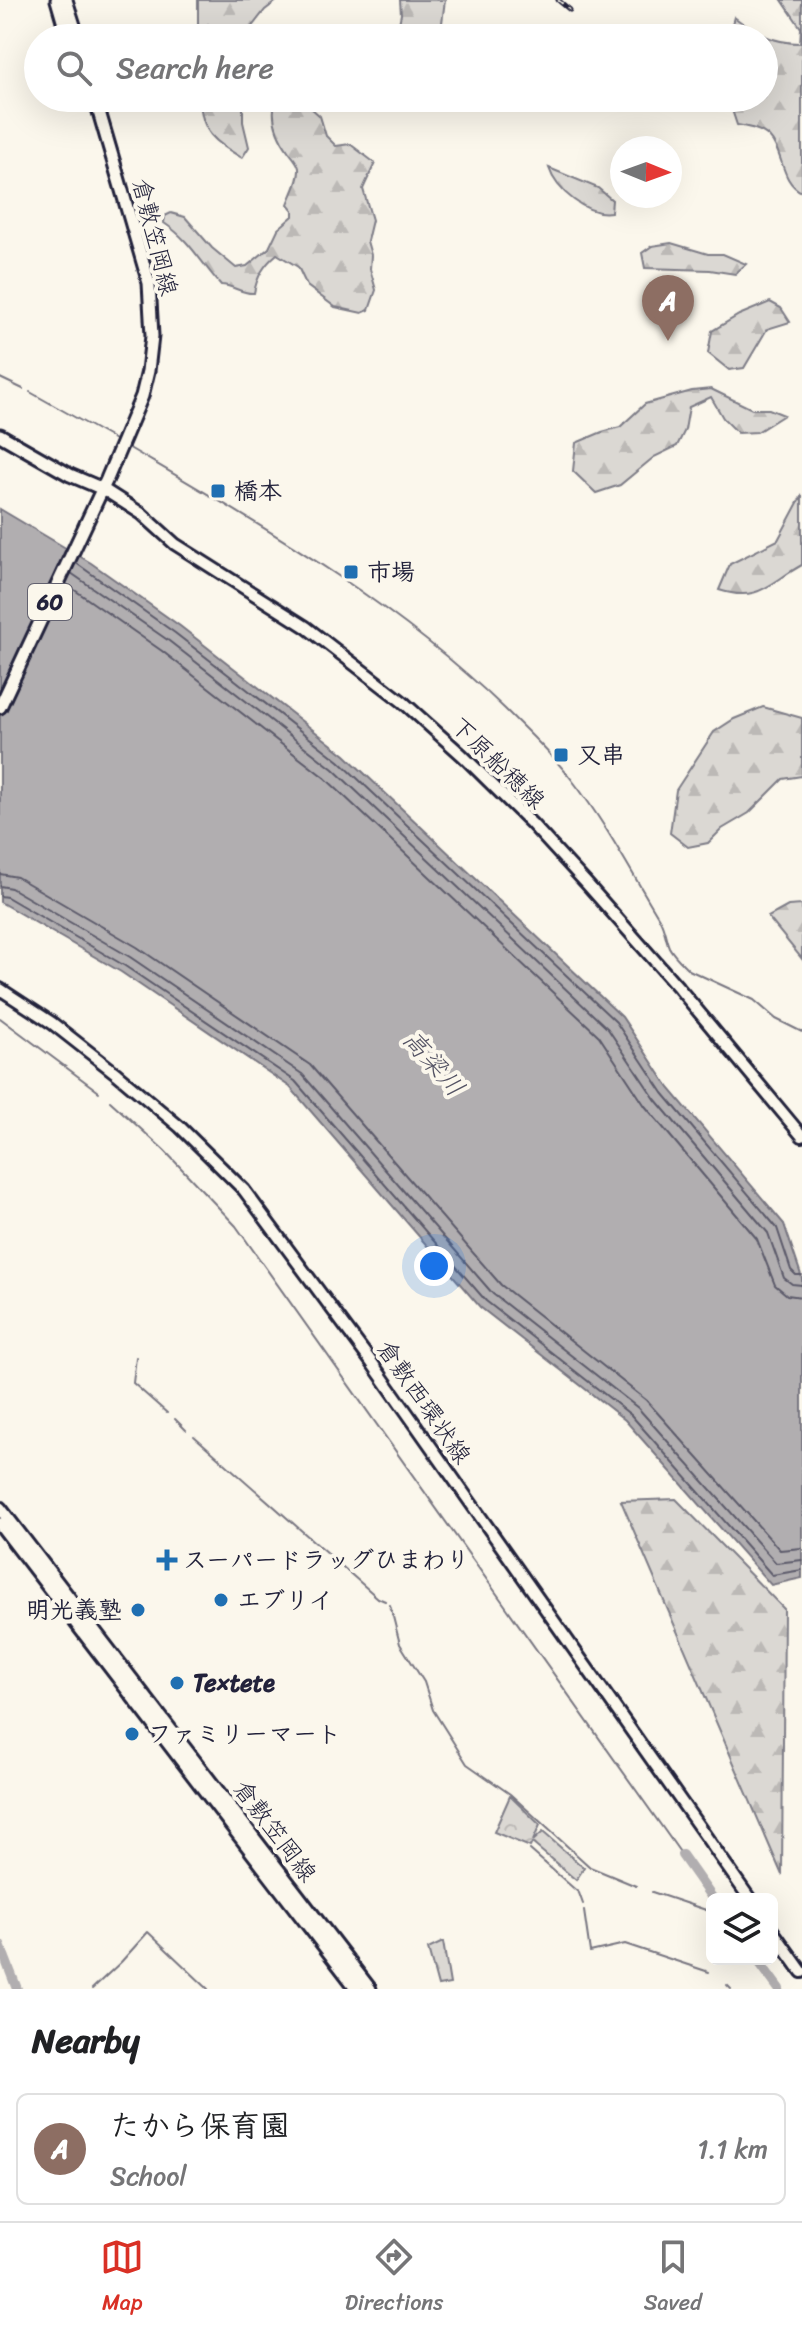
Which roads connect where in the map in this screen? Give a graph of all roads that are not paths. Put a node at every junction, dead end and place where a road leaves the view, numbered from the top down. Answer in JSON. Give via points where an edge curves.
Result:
{"nodes":[{"id":1,"x":57,"y":0,"type":"edge"},
{"id":2,"x":66,"y":0,"type":"edge"},
{"id":3,"x":64,"y":24,"type":"edge"},
{"id":4,"x":74,"y":24,"type":"edge"},
{"id":5,"x":94,"y":112,"type":"edge"},
{"id":6,"x":98,"y":112,"type":"edge"},
{"id":7,"x":103,"y":132,"type":"junction"},
{"id":8,"x":0,"y":435,"type":"edge"},
{"id":9,"x":103,"y":488,"type":"junction"},
{"id":10,"x":0,"y":707,"type":"edge"},
{"id":11,"x":0,"y":989,"type":"edge"},
{"id":12,"x":802,"y":1136,"type":"edge"},
{"id":13,"x":0,"y":1508,"type":"edge"},
{"id":14,"x":0,"y":1524,"type":"edge"},
{"id":15,"x":746,"y":1893,"type":"edge"},
{"id":16,"x":778,"y":1938,"type":"edge"},
{"id":17,"x":802,"y":1972,"type":"edge"},
{"id":18,"x":357,"y":1989,"type":"edge"},
{"id":19,"x":370,"y":1989,"type":"edge"}],
"edges":[{"from":1,"to":3,"type":"main road"},
{"from":2,"to":4,"type":"main road"},
{"from":5,"to":7,"type":"main road","name":"倉敷笠岡線","number":"60"},
{"from":6,"to":7,"type":"main road","name":"倉敷笠岡線","number":"60"},
{"from":7,"to":9,"type":"main road","name":"倉敷笠岡線","number":"60","via":[[149,283],[152,336],[142,396]]},
{"from":8,"to":9,"type":"main road"},
{"from":9,"to":10,"type":"main road","name":"倉敷笠岡線","number":"60"},
{"from":9,"to":12,"type":"main road","name":"下原船穂線","via":[[175,544],[349,659],[462,755],[597,896]]},
{"from":11,"to":15,"type":"main road","name":"倉敷西環状線","via":[[117,1074],[244,1190]]},
{"from":13,"to":19,"type":"main road","name":"倉敷笠岡線"},
{"from":14,"to":18,"type":"main road","name":"倉敷笠岡線"},
{"from":16,"to":17,"type":"main road"}]}
